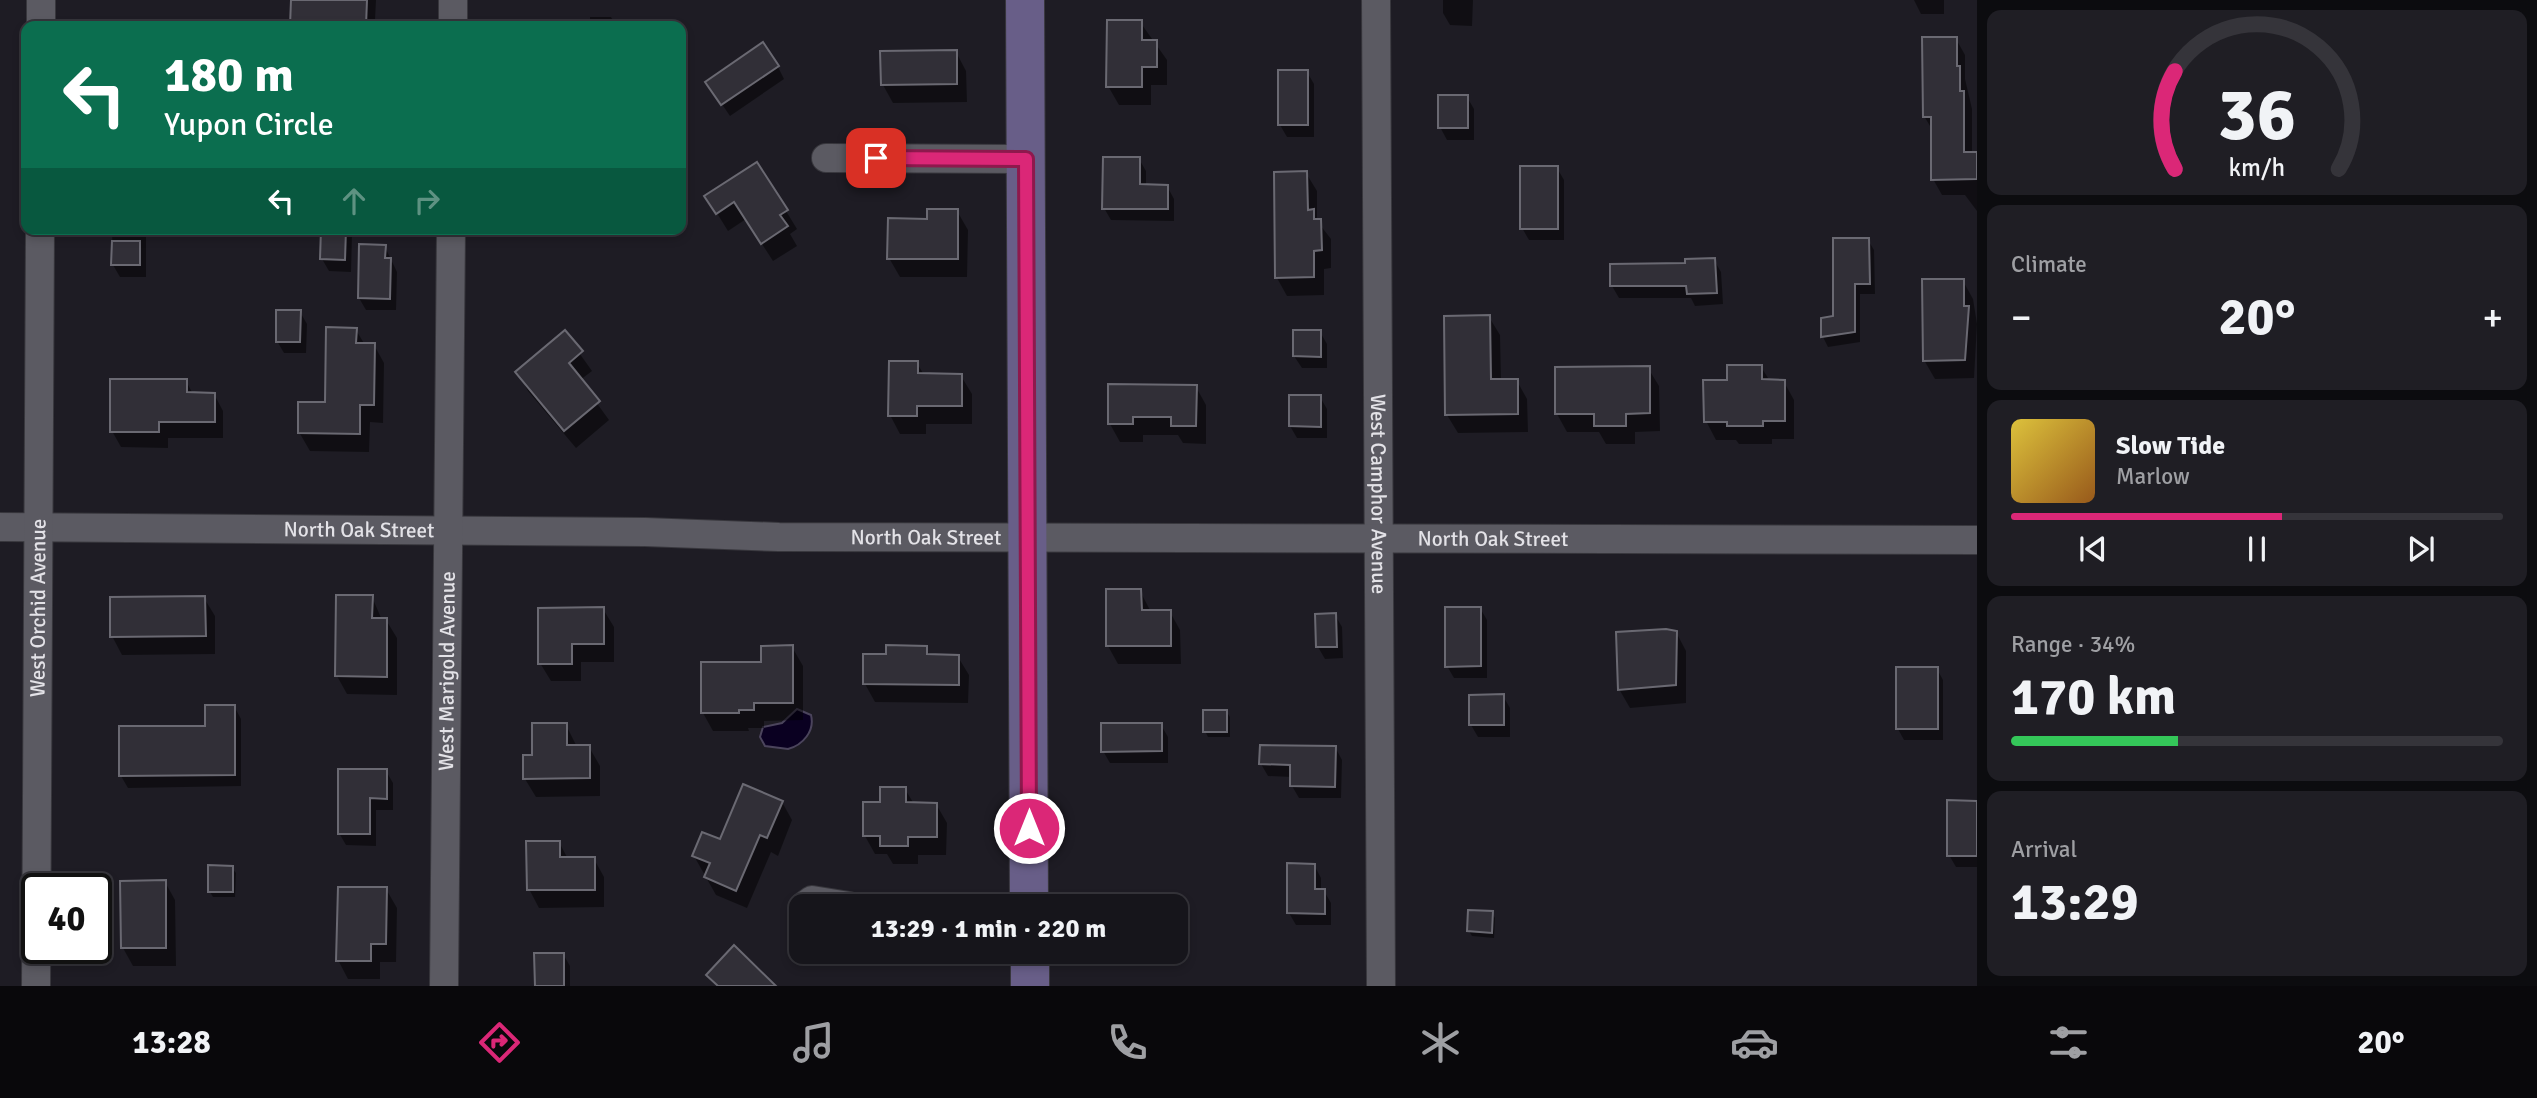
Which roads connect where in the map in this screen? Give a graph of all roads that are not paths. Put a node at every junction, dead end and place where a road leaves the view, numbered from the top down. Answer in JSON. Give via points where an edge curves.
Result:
{"nodes":[{"id":1,"x":41,"y":0,"type":"edge"},
{"id":2,"x":453,"y":0,"type":"edge"},
{"id":3,"x":1025,"y":0,"type":"edge"},
{"id":4,"x":1377,"y":0,"type":"edge"},
{"id":5,"x":41,"y":21,"type":"edge"},
{"id":6,"x":453,"y":21,"type":"edge"},
{"id":7,"x":826,"y":158,"type":"dead end"},
{"id":8,"x":1026,"y":159,"type":"junction"},
{"id":9,"x":40,"y":235,"type":"edge"},
{"id":10,"x":451,"y":235,"type":"edge"},
{"id":11,"x":0,"y":527,"type":"edge"},
{"id":12,"x":39,"y":527,"type":"junction"},
{"id":13,"x":448,"y":531,"type":"junction"},
{"id":14,"x":1028,"y":538,"type":"junction"},
{"id":15,"x":1381,"y":539,"type":"junction"},
{"id":16,"x":1977,"y":540,"type":"edge"},
{"id":17,"x":1030,"y":894,"type":"edge"},
{"id":18,"x":1030,"y":964,"type":"edge"},
{"id":19,"x":36,"y":986,"type":"edge"},
{"id":20,"x":444,"y":986,"type":"edge"},
{"id":21,"x":1030,"y":986,"type":"edge"},
{"id":22,"x":1381,"y":986,"type":"edge"}],
"edges":[{"from":1,"to":5,"type":"street"},
{"from":2,"to":6,"type":"street"},
{"from":3,"to":8,"type":"street"},
{"from":4,"to":15,"type":"street","name":"West Camphor Avenue"},
{"from":7,"to":8,"type":"street"},
{"from":8,"to":14,"type":"street"},
{"from":9,"to":12,"type":"street","name":"West Orchid Avenue"},
{"from":10,"to":13,"type":"street","name":"West Marigold Avenue"},
{"from":11,"to":12,"type":"street","name":"North Oak Street"},
{"from":12,"to":13,"type":"street","name":"North Oak Street"},
{"from":12,"to":19,"type":"street","name":"West Orchid Avenue"},
{"from":13,"to":14,"type":"street","name":"North Oak Street"},
{"from":13,"to":20,"type":"street","name":"West Marigold Avenue"},
{"from":14,"to":15,"type":"street","name":"North Oak Street"},
{"from":14,"to":17,"type":"street"},
{"from":15,"to":16,"type":"street","name":"North Oak Street"},
{"from":15,"to":22,"type":"street","name":"West Camphor Avenue"},
{"from":18,"to":21,"type":"street"}]}
